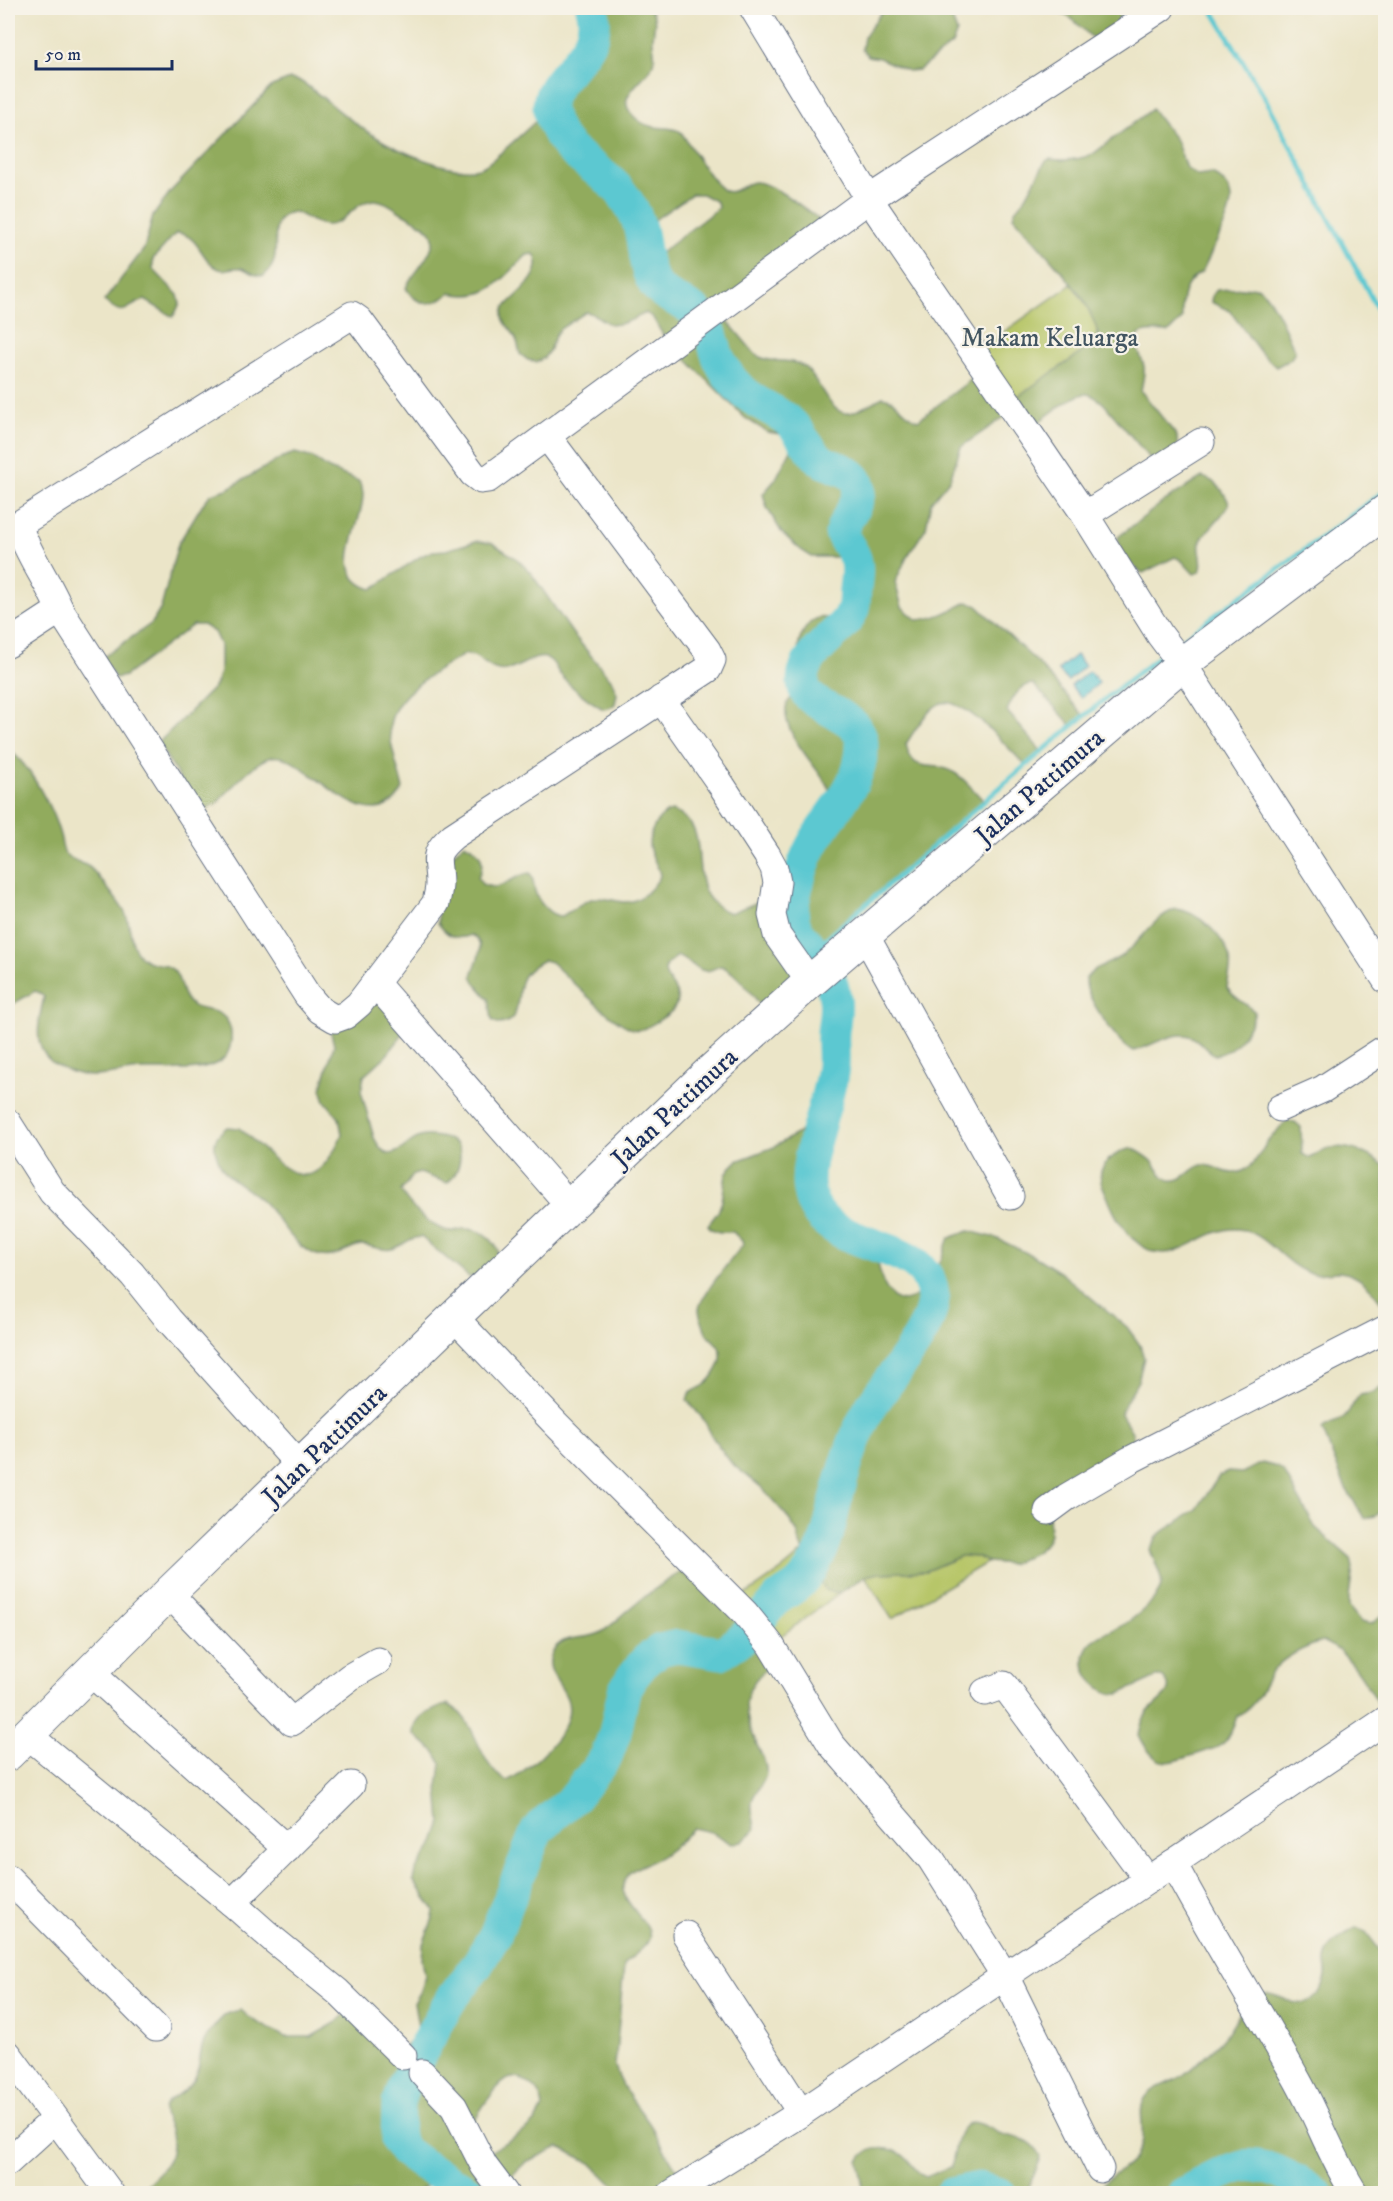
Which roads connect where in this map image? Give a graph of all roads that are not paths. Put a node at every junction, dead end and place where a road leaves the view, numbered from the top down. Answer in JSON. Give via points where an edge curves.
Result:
{"nodes":[{"id":1,"x":753,"y":8,"type":"edge"},
{"id":2,"x":1161,"y":8,"type":"edge"},
{"id":3,"x":869,"y":199,"type":"junction"},
{"id":4,"x":547,"y":436,"type":"junction"},
{"id":5,"x":1201,"y":442,"type":"dead end"},
{"id":6,"x":1386,"y":511,"type":"edge"},
{"id":7,"x":1085,"y":515,"type":"junction"},
{"id":8,"x":13,"y":518,"type":"edge"},
{"id":9,"x":60,"y":610,"type":"junction"},
{"id":10,"x":8,"y":644,"type":"edge"},
{"id":11,"x":1172,"y":652,"type":"junction"},
{"id":12,"x":661,"y":699,"type":"junction"},
{"id":13,"x":863,"y":936,"type":"junction"},
{"id":14,"x":822,"y":972,"type":"junction"},
{"id":15,"x":1386,"y":980,"type":"edge"},
{"id":16,"x":375,"y":983,"type":"junction"},
{"id":17,"x":1386,"y":1048,"type":"edge"},
{"id":18,"x":1280,"y":1108,"type":"dead end"},
{"id":19,"x":8,"y":1124,"type":"edge"},
{"id":20,"x":1010,"y":1196,"type":"dead end"},
{"id":21,"x":570,"y":1206,"type":"junction"},
{"id":22,"x":454,"y":1317,"type":"junction"},
{"id":23,"x":1386,"y":1329,"type":"edge"},
{"id":24,"x":301,"y":1467,"type":"junction"},
{"id":25,"x":1048,"y":1511,"type":"dead end"},
{"id":26,"x":170,"y":1592,"type":"junction"},
{"id":27,"x":378,"y":1661,"type":"dead end"},
{"id":28,"x":90,"y":1672,"type":"junction"},
{"id":29,"x":985,"y":1692,"type":"dead end"},
{"id":30,"x":1386,"y":1720,"type":"edge"},
{"id":31,"x":15,"y":1742,"type":"edge"},
{"id":32,"x":351,"y":1785,"type":"dead end"},
{"id":33,"x":287,"y":1849,"type":"junction"},
{"id":34,"x":1173,"y":1863,"type":"junction"},
{"id":35,"x":8,"y":1878,"type":"edge"},
{"id":36,"x":1148,"y":1880,"type":"junction"},
{"id":37,"x":232,"y":1903,"type":"junction"},
{"id":38,"x":686,"y":1935,"type":"dead end"},
{"id":39,"x":1005,"y":1976,"type":"junction"},
{"id":40,"x":156,"y":2028,"type":"dead end"},
{"id":41,"x":8,"y":2054,"type":"edge"},
{"id":42,"x":801,"y":2113,"type":"junction"},
{"id":43,"x":56,"y":2119,"type":"junction"},
{"id":44,"x":8,"y":2162,"type":"edge"},
{"id":45,"x":1100,"y":2169,"type":"dead end"},
{"id":46,"x":111,"y":2193,"type":"edge"},
{"id":47,"x":505,"y":2193,"type":"edge"},
{"id":48,"x":671,"y":2193,"type":"edge"},
{"id":49,"x":1355,"y":2193,"type":"edge"}],
"edges":[{"from":1,"to":3,"type":"street"},
{"from":2,"to":3,"type":"street"},
{"from":3,"to":4,"type":"street"},
{"from":3,"to":7,"type":"street"},
{"from":4,"to":8,"type":"street","via":[[488,479],[481,480],[352,315]]},
{"from":4,"to":12,"type":"street","via":[[712,660],[708,669]]},
{"from":5,"to":7,"type":"street"},
{"from":6,"to":11,"type":"main road","name":"Jalan Pattimura"},
{"from":7,"to":11,"type":"street"},
{"from":8,"to":9,"type":"street"},
{"from":9,"to":10,"type":"street"},
{"from":9,"to":16,"type":"street","via":[[307,995],[334,1019],[359,1004]]},
{"from":11,"to":13,"type":"main road","name":"Jalan Pattimura"},
{"from":11,"to":15,"type":"street"},
{"from":12,"to":14,"type":"street","via":[[774,868],[777,882],[772,915],[788,954]]},
{"from":12,"to":16,"type":"street","via":[[440,847],[436,903]]},
{"from":13,"to":14,"type":"main road","name":"Jalan Pattimura"},
{"from":13,"to":20,"type":"street"},
{"from":14,"to":21,"type":"main road","name":"Jalan Pattimura"},
{"from":16,"to":21,"type":"street"},
{"from":17,"to":18,"type":"street","via":[[1323,1089]]},
{"from":19,"to":24,"type":"street","via":[[52,1192],[132,1274]]},
{"from":21,"to":22,"type":"main road","name":"Jalan Pattimura"},
{"from":22,"to":24,"type":"main road","name":"Jalan Pattimura"},
{"from":22,"to":39,"type":"street","via":[[745,1613],[770,1644],[831,1744],[931,1859]]},
{"from":23,"to":25,"type":"street","via":[[1130,1460]]},
{"from":24,"to":26,"type":"main road","name":"Jalan Pattimura"},
{"from":26,"to":27,"type":"street","via":[[292,1722],[350,1677]]},
{"from":26,"to":28,"type":"main road","name":"Jalan Pattimura"},
{"from":28,"to":31,"type":"main road","name":"Jalan Pattimura"},
{"from":28,"to":33,"type":"street"},
{"from":29,"to":36,"type":"street","via":[[1004,1685]]},
{"from":30,"to":34,"type":"street"},
{"from":31,"to":37,"type":"street","via":[[35,1741]]},
{"from":32,"to":33,"type":"street"},
{"from":33,"to":37,"type":"street"},
{"from":34,"to":36,"type":"street"},
{"from":34,"to":49,"type":"street","via":[[1297,2078]]},
{"from":35,"to":40,"type":"street"},
{"from":36,"to":39,"type":"street"},
{"from":37,"to":47,"type":"street","via":[[338,1992],[454,2107],[484,2166]]},
{"from":38,"to":42,"type":"street"},
{"from":39,"to":42,"type":"street"},
{"from":39,"to":45,"type":"street"},
{"from":41,"to":43,"type":"street"},
{"from":42,"to":48,"type":"street"},
{"from":43,"to":44,"type":"street"},
{"from":43,"to":46,"type":"street"}]}
